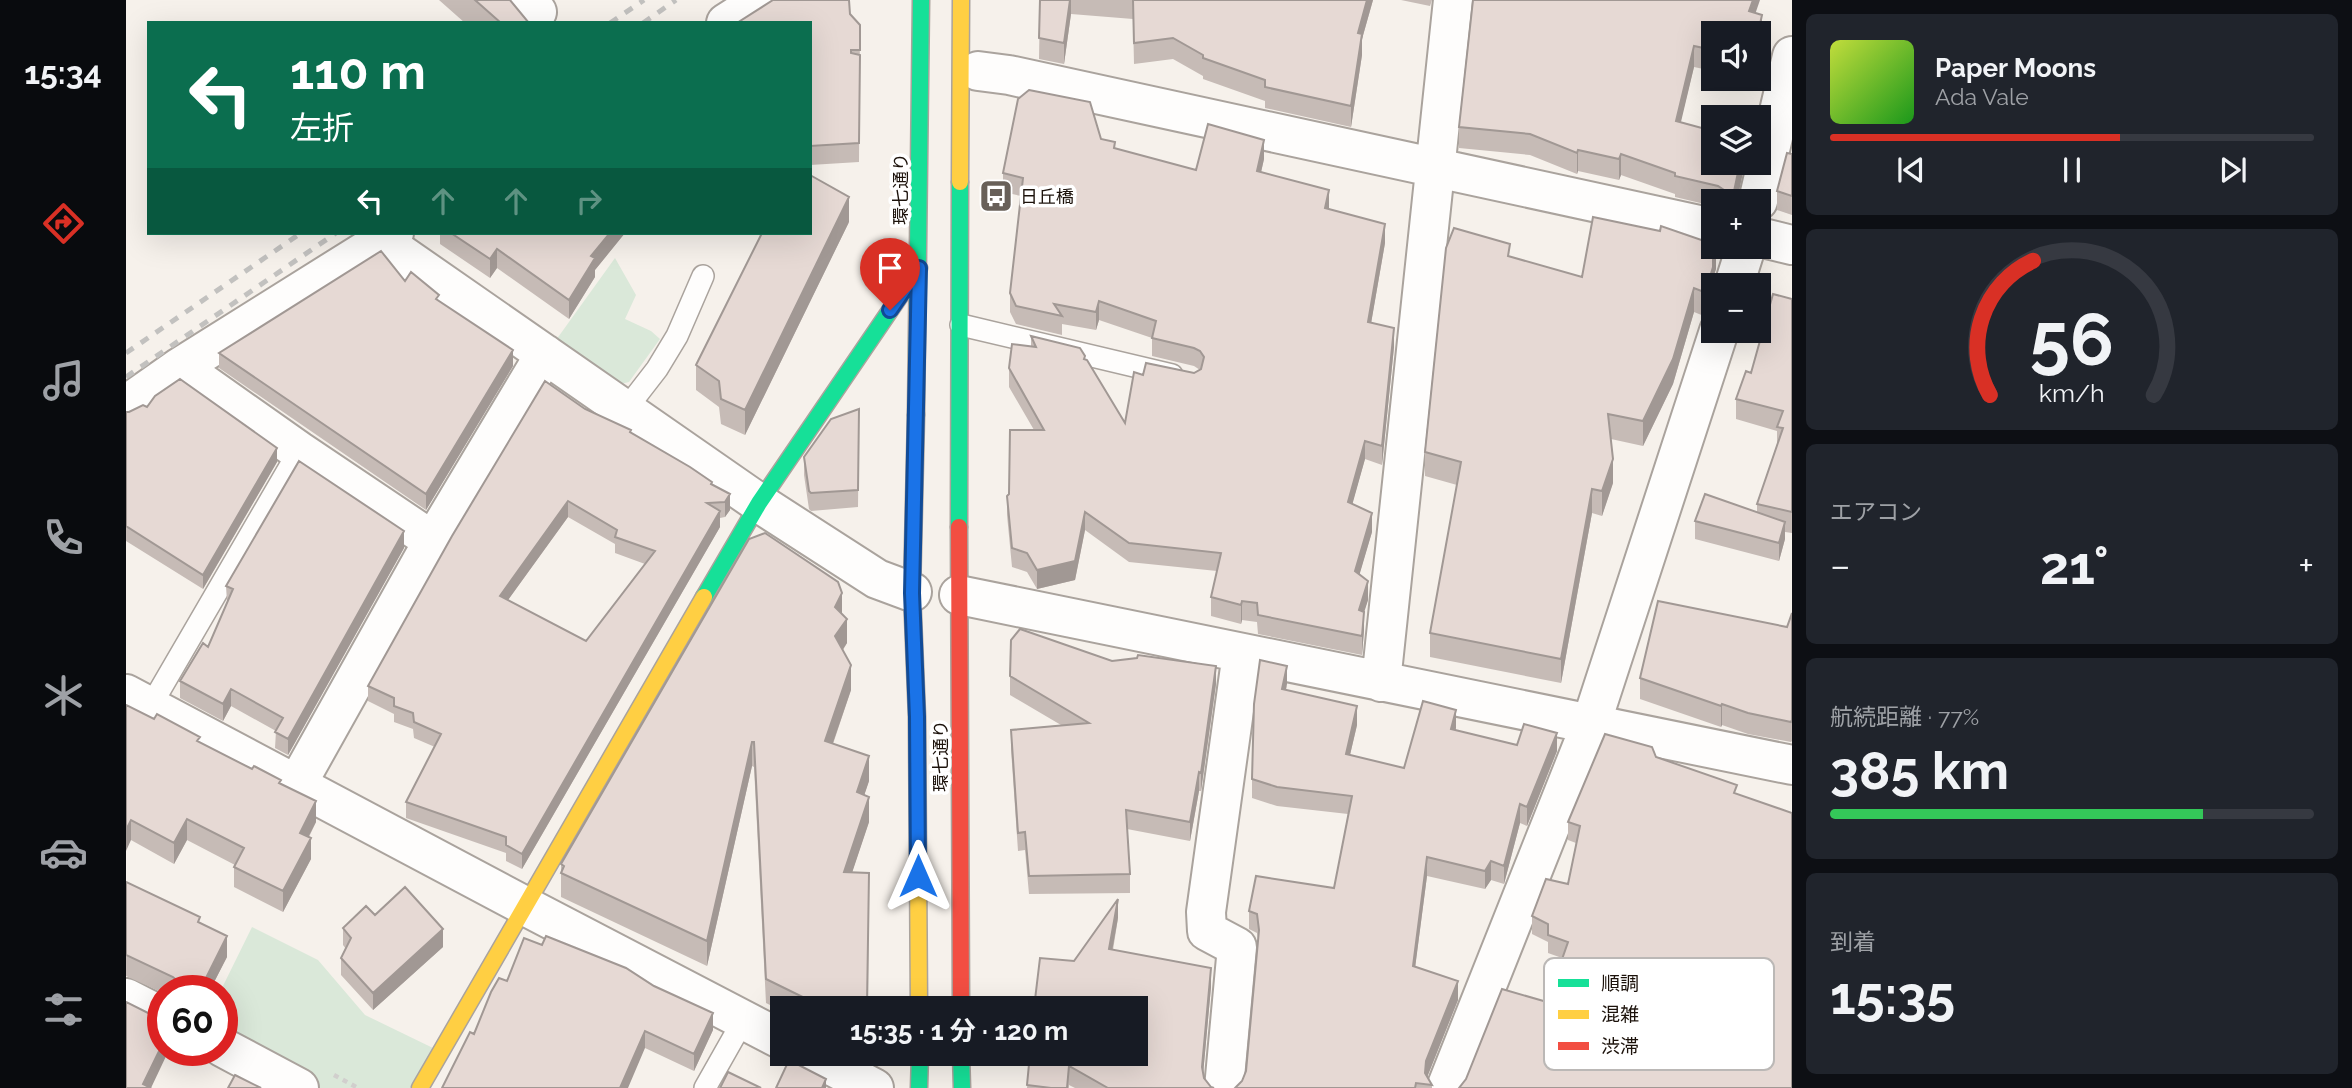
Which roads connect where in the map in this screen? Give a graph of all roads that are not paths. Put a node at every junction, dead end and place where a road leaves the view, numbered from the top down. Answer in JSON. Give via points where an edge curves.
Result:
{"nodes":[{"id":1,"x":762,"y":0,"type":"edge"},
{"id":2,"x":921,"y":0,"type":"edge"},
{"id":3,"x":961,"y":0,"type":"edge"},
{"id":4,"x":1453,"y":0,"type":"edge"},
{"id":5,"x":729,"y":21,"type":"edge"},
{"id":6,"x":1792,"y":56,"type":"edge"},
{"id":7,"x":903,"y":58,"type":"dead end"},
{"id":8,"x":978,"y":65,"type":"joint"},
{"id":9,"x":919,"y":148,"type":"junction"},
{"id":10,"x":962,"y":148,"type":"junction"},
{"id":11,"x":1437,"y":169,"type":"junction"},
{"id":12,"x":1761,"y":189,"type":"edge"},
{"id":13,"x":1701,"y":225,"type":"edge"},
{"id":14,"x":388,"y":237,"type":"edge"},
{"id":15,"x":1771,"y":240,"type":"edge"},
{"id":16,"x":1792,"y":244,"type":"edge"},
{"id":17,"x":919,"y":268,"type":"junction"},
{"id":18,"x":703,"y":276,"type":"dead end"},
{"id":19,"x":961,"y":325,"type":"junction"},
{"id":20,"x":1715,"y":343,"type":"edge"},
{"id":21,"x":545,"y":354,"type":"junction"},
{"id":22,"x":180,"y":368,"type":"junction"},
{"id":23,"x":1191,"y":379,"type":"edge"},
{"id":24,"x":126,"y":405,"type":"edge"},
{"id":25,"x":626,"y":409,"type":"junction"},
{"id":26,"x":299,"y":451,"type":"junction"},
{"id":27,"x":759,"y":503,"type":"junction"},
{"id":28,"x":433,"y":541,"type":"junction"},
{"id":29,"x":912,"y":593,"type":"junction"},
{"id":30,"x":959,"y":595,"type":"junction"},
{"id":31,"x":1242,"y":653,"type":"junction"},
{"id":32,"x":1381,"y":682,"type":"junction"},
{"id":33,"x":133,"y":700,"type":"edge"},
{"id":34,"x":1591,"y":724,"type":"junction"},
{"id":35,"x":1792,"y":765,"type":"edge"},
{"id":36,"x":297,"y":783,"type":"junction"},
{"id":37,"x":525,"y":906,"type":"junction"},
{"id":38,"x":919,"y":996,"type":"edge"},
{"id":39,"x":961,"y":996,"type":"edge"},
{"id":40,"x":126,"y":998,"type":"edge"},
{"id":41,"x":147,"y":1009,"type":"edge"},
{"id":42,"x":744,"y":1020,"type":"junction"},
{"id":43,"x":770,"y":1034,"type":"edge"},
{"id":44,"x":238,"y":1056,"type":"edge"},
{"id":45,"x":830,"y":1066,"type":"edge"},
{"id":46,"x":919,"y":1066,"type":"edge"},
{"id":47,"x":961,"y":1066,"type":"edge"},
{"id":48,"x":866,"y":1086,"type":"edge"},
{"id":49,"x":299,"y":1088,"type":"edge"},
{"id":50,"x":420,"y":1088,"type":"edge"},
{"id":51,"x":705,"y":1088,"type":"edge"},
{"id":52,"x":919,"y":1088,"type":"edge"},
{"id":53,"x":962,"y":1088,"type":"edge"},
{"id":54,"x":1224,"y":1088,"type":"edge"},
{"id":55,"x":1446,"y":1088,"type":"edge"}],
"edges":[{"from":1,"to":5,"type":"street"},
{"from":2,"to":9,"type":"main road","name":"環七通り"},
{"from":3,"to":10,"type":"main road","name":"環七通り"},
{"from":4,"to":11,"type":"street"},
{"from":6,"to":12,"type":"street"},
{"from":7,"to":9,"type":"main road"},
{"from":8,"to":10,"type":"main road"},
{"from":8,"to":11,"type":"street"},
{"from":9,"to":17,"type":"main road","name":"環七通り"},
{"from":10,"to":19,"type":"main road","name":"環七通り"},
{"from":11,"to":13,"type":"street"},
{"from":11,"to":32,"type":"street"},
{"from":14,"to":21,"type":"street"},
{"from":14,"to":22,"type":"street"},
{"from":15,"to":16,"type":"street"},
{"from":17,"to":27,"type":"main road"},
{"from":17,"to":29,"type":"main road","name":"環七通り"},
{"from":18,"to":25,"type":"lane","via":[[677,336]]},
{"from":19,"to":23,"type":"lane"},
{"from":19,"to":30,"type":"main road","name":"環七通り"},
{"from":20,"to":34,"type":"street"},
{"from":21,"to":25,"type":"street"},
{"from":21,"to":28,"type":"street"},
{"from":22,"to":24,"type":"street"},
{"from":22,"to":26,"type":"street"},
{"from":25,"to":27,"type":"street"},
{"from":26,"to":28,"type":"street"},
{"from":26,"to":33,"type":"lane"},
{"from":27,"to":29,"type":"street","via":[[877,579]]},
{"from":27,"to":37,"type":"main road"},
{"from":28,"to":36,"type":"street"},
{"from":29,"to":38,"type":"main road","name":"環七通り"},
{"from":30,"to":31,"type":"street"},
{"from":30,"to":39,"type":"main road","name":"環七通り"},
{"from":31,"to":32,"type":"street"},
{"from":31,"to":54,"type":"street","via":[[1206,912],[1207,931],[1237,947]]},
{"from":32,"to":34,"type":"street"},
{"from":33,"to":36,"type":"street"},
{"from":34,"to":35,"type":"street"},
{"from":34,"to":55,"type":"street"},
{"from":36,"to":37,"type":"street"},
{"from":37,"to":42,"type":"street"},
{"from":37,"to":50,"type":"main road"},
{"from":40,"to":41,"type":"street"},
{"from":42,"to":43,"type":"street"},
{"from":42,"to":51,"type":"lane"},
{"from":44,"to":49,"type":"street"},
{"from":45,"to":48,"type":"street"},
{"from":46,"to":52,"type":"main road"},
{"from":47,"to":53,"type":"main road"}]}
